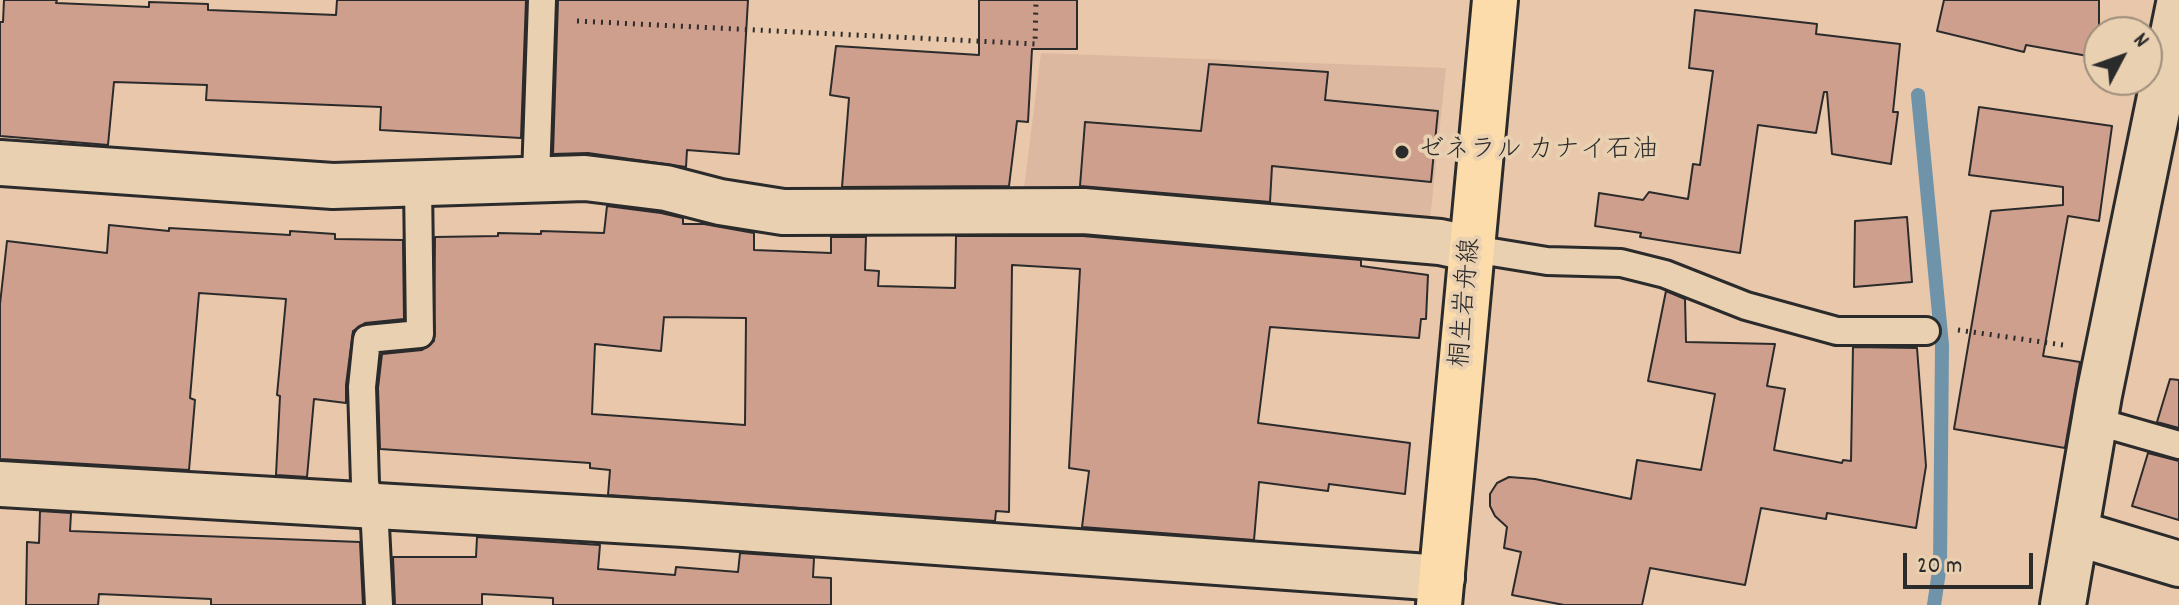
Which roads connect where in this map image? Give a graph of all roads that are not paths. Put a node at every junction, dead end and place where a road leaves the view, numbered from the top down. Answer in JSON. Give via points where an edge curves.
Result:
{"nodes":[{"id":1,"x":1495,"y":0,"type":"edge"},
{"id":2,"x":2179,"y":4,"type":"edge"},
{"id":3,"x":542,"y":10,"type":"edge"},
{"id":4,"x":0,"y":163,"type":"edge"},
{"id":5,"x":536,"y":178,"type":"junction"},
{"id":6,"x":418,"y":185,"type":"junction"},
{"id":7,"x":1473,"y":249,"type":"junction"},
{"id":8,"x":1940,"y":330,"type":"road end"},
{"id":9,"x":2095,"y":421,"type":"junction"},
{"id":10,"x":2179,"y":445,"type":"edge"},
{"id":11,"x":0,"y":484,"type":"edge"},
{"id":12,"x":370,"y":504,"type":"junction"},
{"id":13,"x":2076,"y":533,"type":"junction"},
{"id":14,"x":2179,"y":564,"type":"edge"},
{"id":15,"x":1441,"y":592,"type":"edge"},
{"id":16,"x":379,"y":605,"type":"edge"},
{"id":17,"x":2063,"y":605,"type":"edge"}],
"edges":[{"from":1,"to":7,"type":"main road","name":"桐生岩舟線"},
{"from":2,"to":9,"type":"street"},
{"from":3,"to":5,"type":"lane"},
{"from":4,"to":6,"type":"street","via":[[333,186]]},
{"from":5,"to":6,"type":"street"},
{"from":5,"to":7,"type":"street","via":[[666,188],[783,212],[1084,211]]},
{"from":6,"to":12,"type":"lane","via":[[420,334],[367,339],[362,387]]},
{"from":7,"to":8,"type":"lane","via":[[1547,261],[1621,263],[1837,331]]},
{"from":7,"to":15,"type":"main road","name":"桐生岩舟線"},
{"from":9,"to":10,"type":"lane"},
{"from":9,"to":13,"type":"street"},
{"from":11,"to":12,"type":"street"},
{"from":12,"to":15,"type":"street","via":[[699,525]]},
{"from":12,"to":16,"type":"lane"},
{"from":13,"to":14,"type":"street"},
{"from":13,"to":17,"type":"street"}]}
